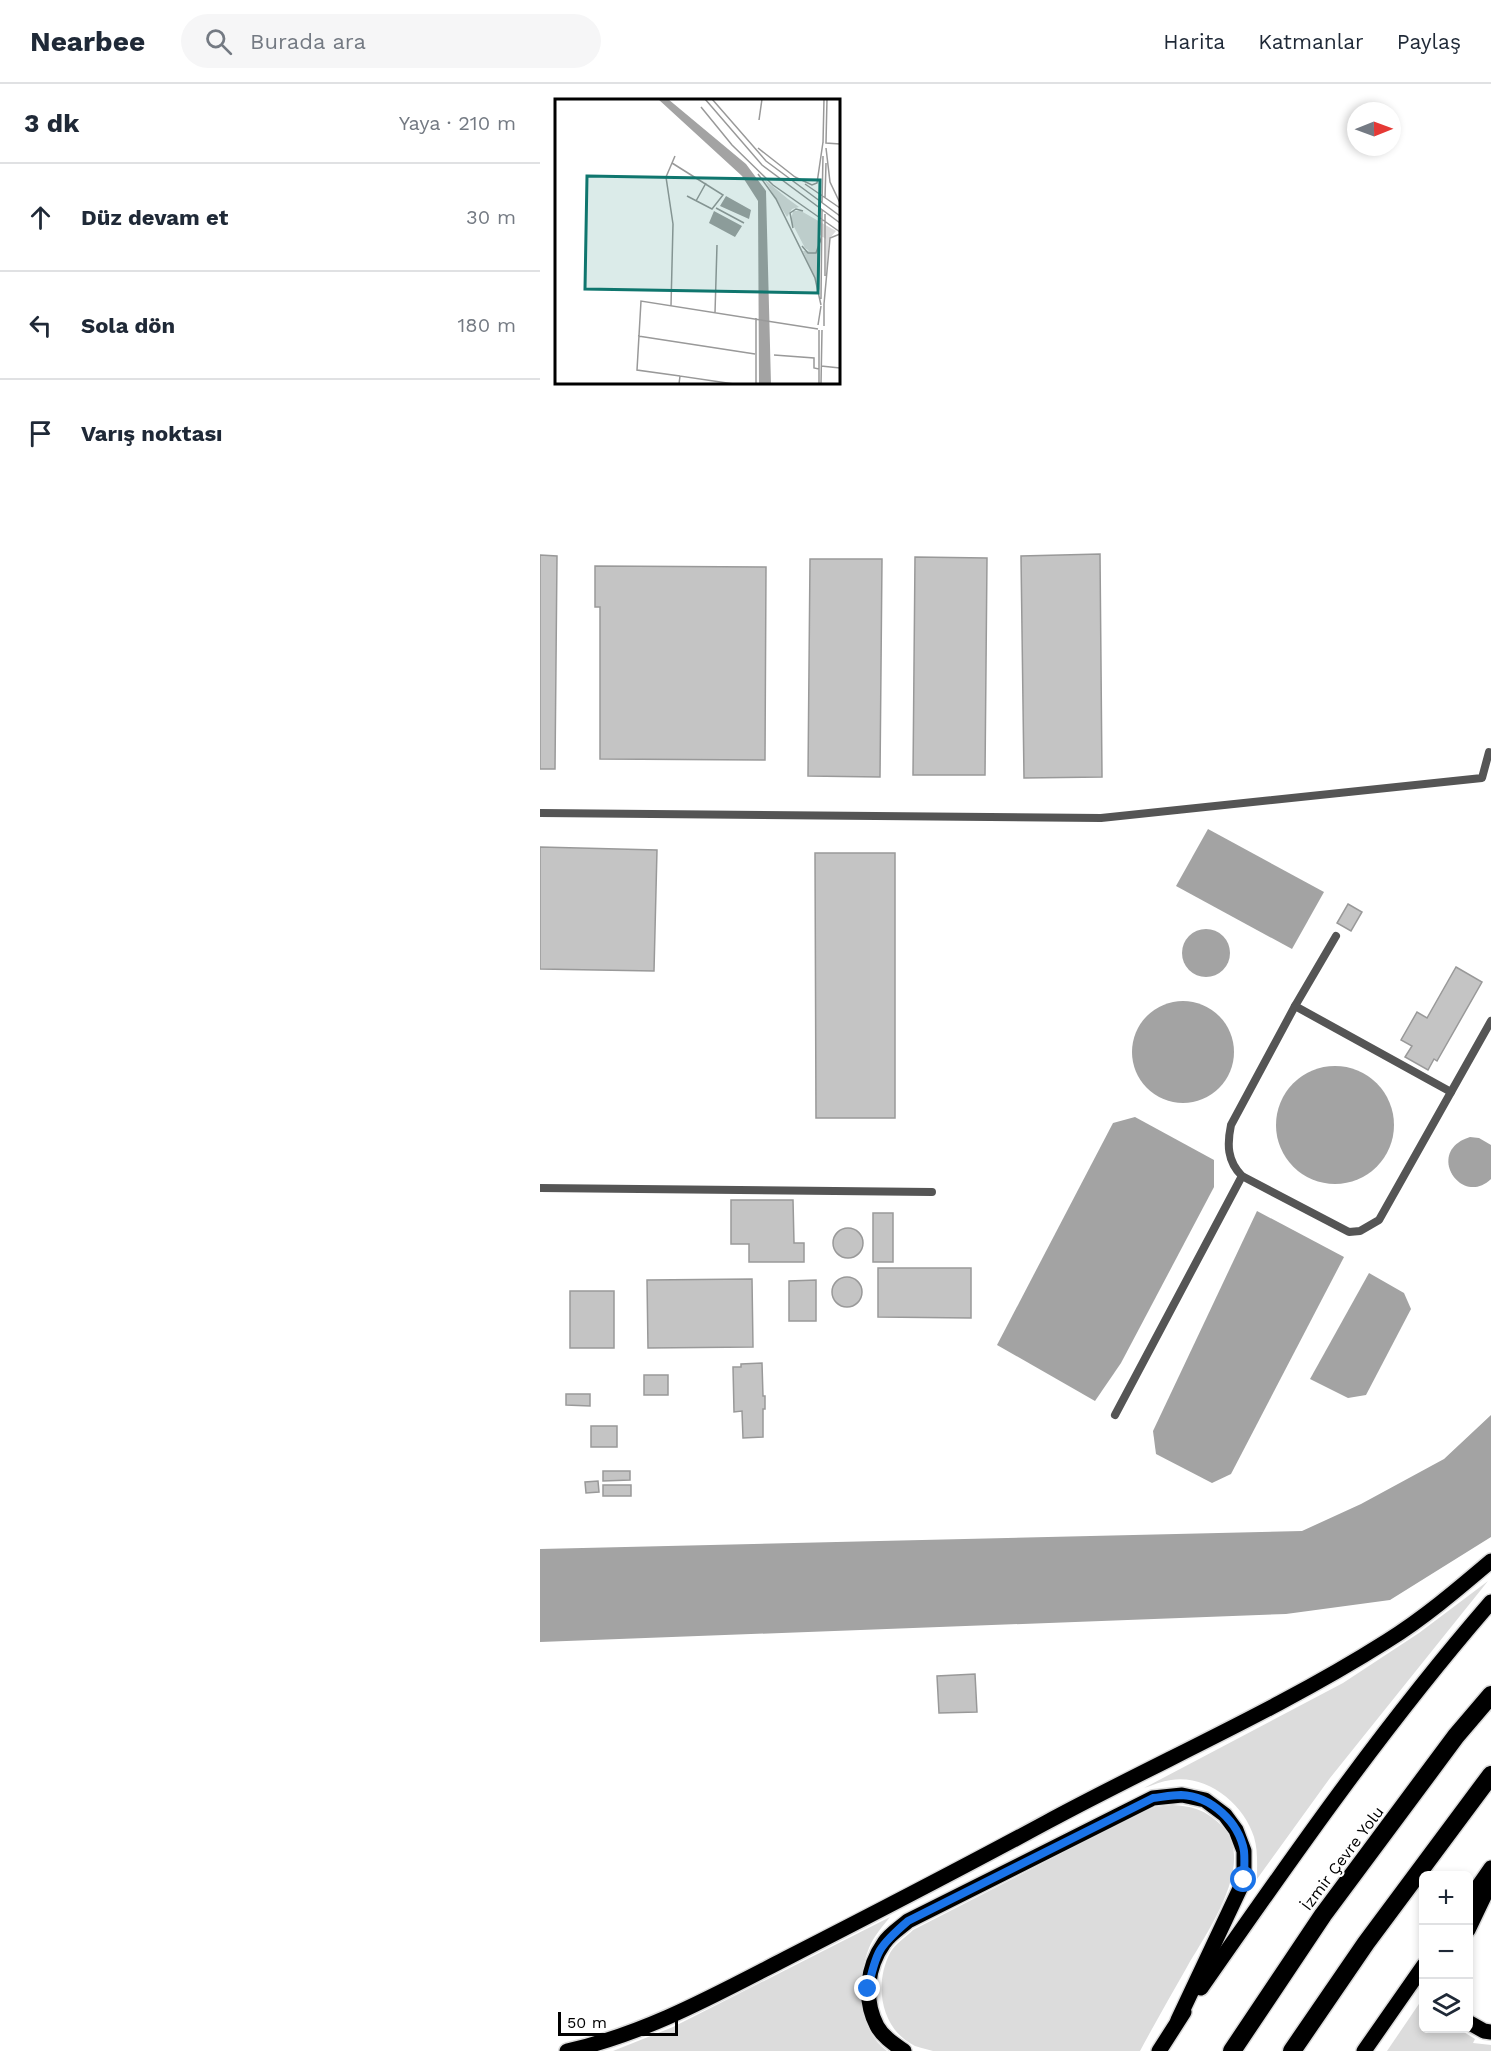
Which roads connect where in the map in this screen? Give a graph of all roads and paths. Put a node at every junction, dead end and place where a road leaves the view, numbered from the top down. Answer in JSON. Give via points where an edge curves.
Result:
{"nodes":[{"id":1,"x":1491,"y":753,"type":"edge"},
{"id":2,"x":540,"y":813,"type":"edge"},
{"id":3,"x":1336,"y":936,"type":"dead end"},
{"id":4,"x":1295,"y":1006,"type":"junction"},
{"id":5,"x":1491,"y":1022,"type":"edge"},
{"id":6,"x":1451,"y":1092,"type":"junction"},
{"id":7,"x":1242,"y":1176,"type":"junction"},
{"id":8,"x":540,"y":1188,"type":"edge"},
{"id":9,"x":932,"y":1192,"type":"dead end"},
{"id":10,"x":1114,"y":1415,"type":"dead end"},
{"id":11,"x":1491,"y":1561,"type":"edge"},
{"id":12,"x":1491,"y":1602,"type":"edge"},
{"id":13,"x":1491,"y":1695,"type":"edge"},
{"id":14,"x":1491,"y":1775,"type":"edge"},
{"id":15,"x":1491,"y":1868,"type":"edge"},
{"id":16,"x":1491,"y":1882,"type":"edge"},
{"id":17,"x":1473,"y":1894,"type":"edge"},
{"id":18,"x":1470,"y":1925,"type":"edge"},
{"id":19,"x":1419,"y":1972,"type":"edge"},
{"id":20,"x":1178,"y":2020,"type":"junction"},
{"id":21,"x":1473,"y":2025,"type":"edge"},
{"id":22,"x":1491,"y":2032,"type":"edge"},
{"id":23,"x":567,"y":2051,"type":"edge"},
{"id":24,"x":904,"y":2051,"type":"edge"},
{"id":25,"x":1159,"y":2051,"type":"edge"},
{"id":26,"x":1232,"y":2051,"type":"edge"},
{"id":27,"x":1292,"y":2051,"type":"edge"},
{"id":28,"x":1364,"y":2051,"type":"edge"}],
"edges":[{"from":1,"to":2,"type":"lane","via":[[1482,778],[1101,818]]},
{"from":3,"to":4,"type":"lane"},
{"from":4,"to":6,"type":"lane"},
{"from":4,"to":7,"type":"lane","via":[[1231,1125],[1227,1140],[1230,1159]]},
{"from":5,"to":6,"type":"lane"},
{"from":6,"to":7,"type":"lane","via":[[1379,1220],[1360,1231],[1349,1232]]},
{"from":7,"to":10,"type":"lane"},
{"from":8,"to":9,"type":"lane"},
{"from":11,"to":23,"type":"main road","via":[[1389,1640],[1247,1720],[1126,1779],[667,2019]]},
{"from":12,"to":20,"type":"main road","via":[[1321,1815]]},
{"from":13,"to":26,"type":"highway","name":"İzmir Çevre Yolu","via":[[1323,1915]]},
{"from":14,"to":27,"type":"highway","via":[[1372,1934]]},
{"from":15,"to":17,"type":"main road"},
{"from":16,"to":18,"type":"main road"},
{"from":19,"to":28,"type":"main road"},
{"from":20,"to":24,"type":"main road","via":[[1244,1880],[1244,1851],[1236,1830],[1225,1815],[1204,1800],[1182,1795],[1153,1798],[1108,1819],[908,1921],[885,1941],[874,1961],[868,1989],[870,2006],[878,2027]]},
{"from":20,"to":25,"type":"main road"},
{"from":21,"to":22,"type":"main road"}]}
